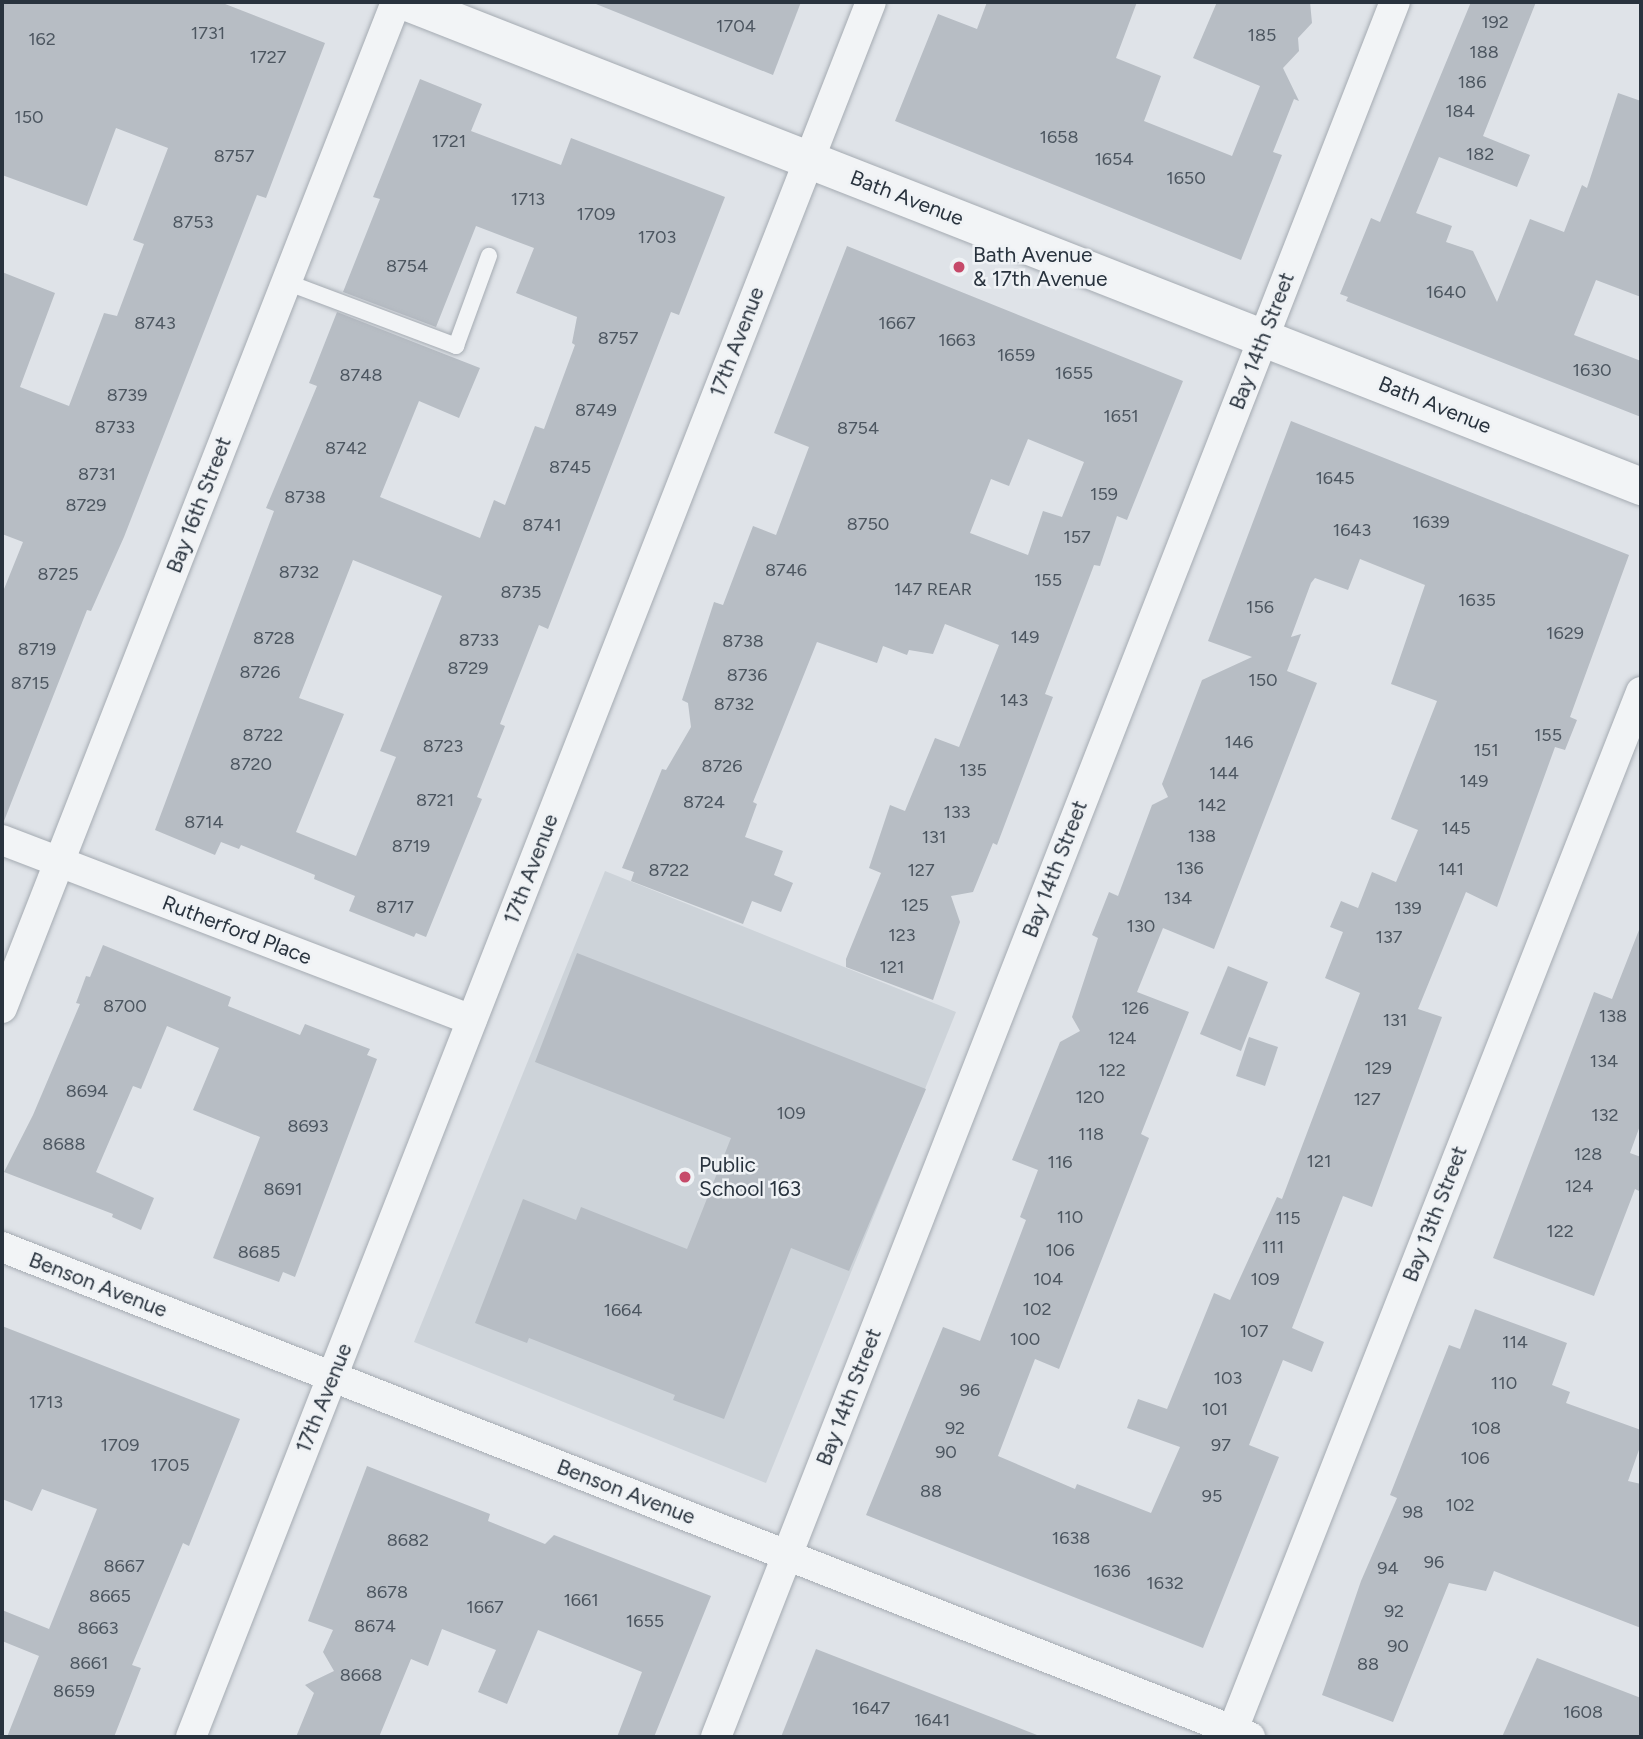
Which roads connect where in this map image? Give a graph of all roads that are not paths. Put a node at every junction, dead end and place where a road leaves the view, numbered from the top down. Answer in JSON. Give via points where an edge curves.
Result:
{"nodes":[{"id":1,"x":396,"y":2,"type":"edge"},
{"id":2,"x":407,"y":2,"type":"edge"},
{"id":3,"x":871,"y":2,"type":"edge"},
{"id":4,"x":1395,"y":2,"type":"edge"},
{"id":5,"x":809,"y":159,"type":"junction"},
{"id":6,"x":489,"y":256,"type":"dead end"},
{"id":7,"x":286,"y":282,"type":"junction"},
{"id":8,"x":1264,"y":337,"type":"junction"},
{"id":9,"x":1641,"y":486,"type":"edge"},
{"id":10,"x":1641,"y":692,"type":"edge"},
{"id":11,"x":2,"y":840,"type":"edge"},
{"id":12,"x":58,"y":862,"type":"junction"},
{"id":13,"x":2,"y":1008,"type":"edge"},
{"id":14,"x":472,"y":1020,"type":"junction"},
{"id":15,"x":2,"y":1247,"type":"edge"},
{"id":16,"x":332,"y":1376,"type":"junction"},
{"id":17,"x":787,"y":1555,"type":"junction"},
{"id":18,"x":1237,"y":1735,"type":"edge"},
{"id":19,"x":191,"y":1737,"type":"edge"},
{"id":20,"x":716,"y":1737,"type":"edge"}],
"edges":[{"from":1,"to":7,"type":"street","name":"Bay 16th Street"},
{"from":2,"to":5,"type":"street","name":"Bath Avenue"},
{"from":3,"to":5,"type":"street","name":"17th Avenue"},
{"from":4,"to":8,"type":"street","name":"Bay 14th Street"},
{"from":5,"to":8,"type":"street","name":"Bath Avenue"},
{"from":5,"to":14,"type":"street","name":"17th Avenue"},
{"from":6,"to":7,"type":"lane","via":[[456,346]]},
{"from":7,"to":12,"type":"street","name":"Bay 16th Street"},
{"from":8,"to":9,"type":"street","name":"Bath Avenue"},
{"from":8,"to":17,"type":"street","name":"Bay 14th Street"},
{"from":10,"to":18,"type":"street","name":"Bay 13th Street"},
{"from":11,"to":12,"type":"street","name":"Rutherford Place"},
{"from":12,"to":13,"type":"street","name":"Bay 16th Street"},
{"from":12,"to":14,"type":"street","name":"Rutherford Place"},
{"from":14,"to":16,"type":"street","name":"17th Avenue"},
{"from":15,"to":16,"type":"street","name":"Benson Avenue"},
{"from":16,"to":17,"type":"street","name":"Benson Avenue"},
{"from":16,"to":19,"type":"street","name":"17th Avenue"},
{"from":17,"to":18,"type":"street","name":"Benson Avenue"},
{"from":17,"to":20,"type":"street","name":"Bay 14th Street"}]}
